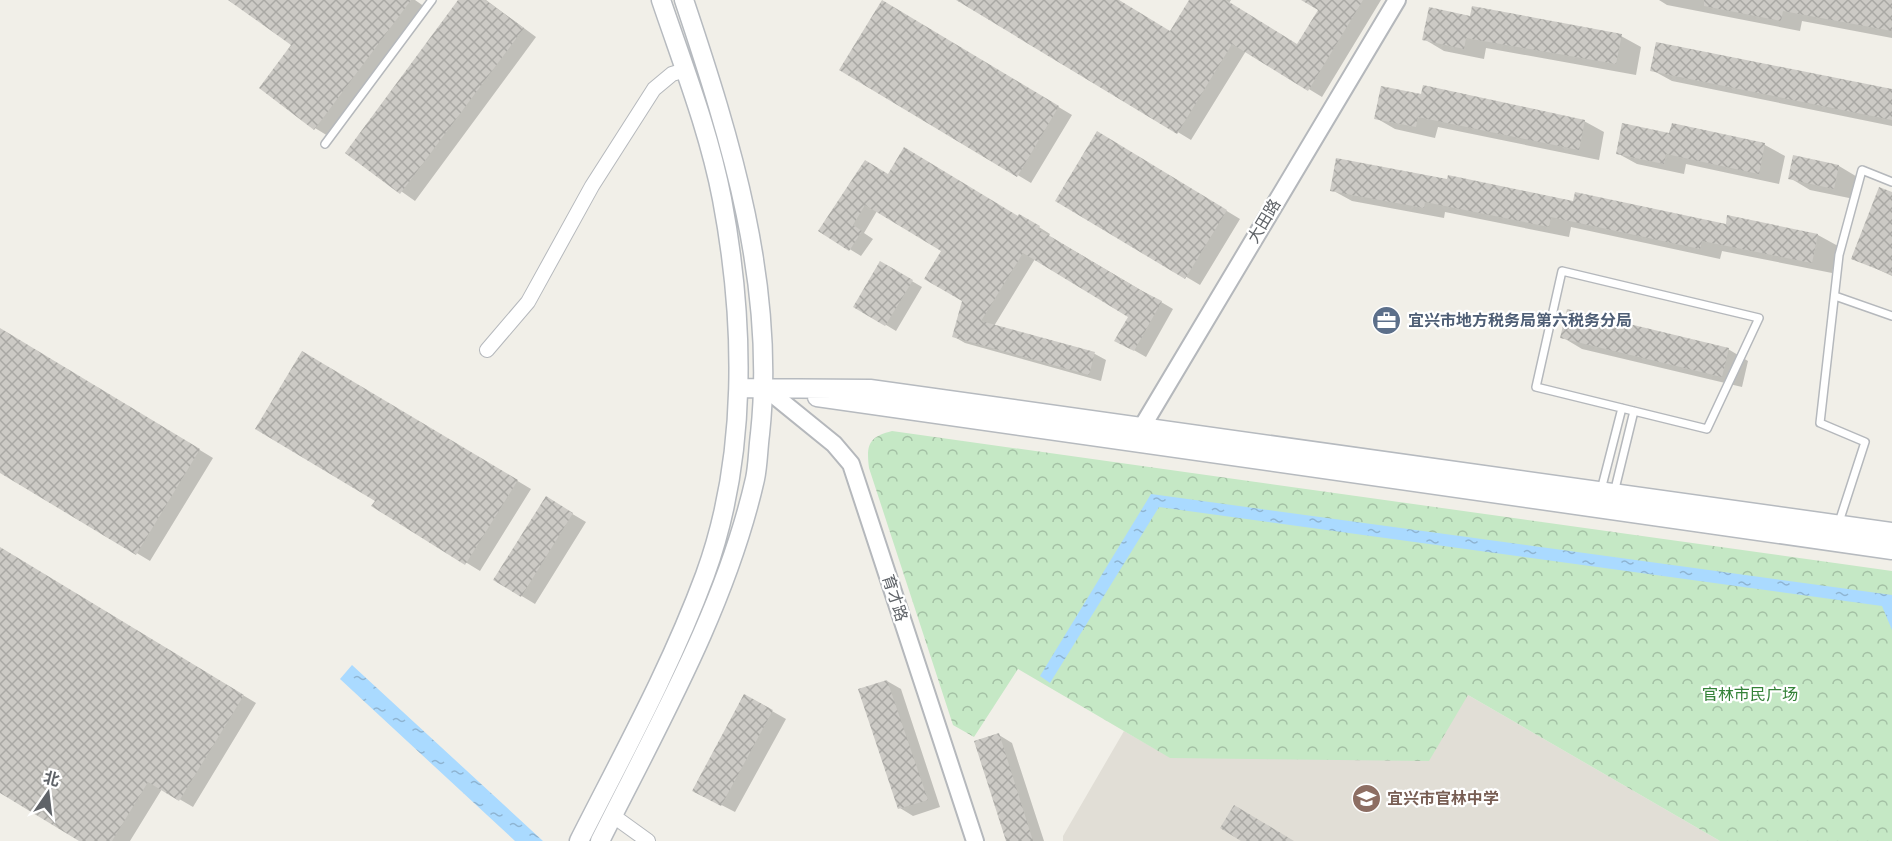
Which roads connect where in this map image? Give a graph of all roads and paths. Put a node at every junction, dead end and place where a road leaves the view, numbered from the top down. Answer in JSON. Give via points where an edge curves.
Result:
{"nodes":[{"id":1,"x":432,"y":0,"type":"edge"},
{"id":2,"x":661,"y":0,"type":"edge"},
{"id":3,"x":684,"y":0,"type":"edge"},
{"id":4,"x":1397,"y":0,"type":"edge"},
{"id":5,"x":685,"y":70,"type":"junction"},
{"id":6,"x":325,"y":144,"type":"dead end"},
{"id":7,"x":1892,"y":182,"type":"edge"},
{"id":8,"x":1835,"y":296,"type":"junction"},
{"id":9,"x":1892,"y":316,"type":"edge"},
{"id":10,"x":487,"y":350,"type":"dead end"},
{"id":11,"x":739,"y":388,"type":"junction"},
{"id":12,"x":765,"y":388,"type":"junction"},
{"id":13,"x":1622,"y":408,"type":"junction"},
{"id":14,"x":1634,"y":411,"type":"junction"},
{"id":15,"x":1140,"y":436,"type":"junction"},
{"id":16,"x":1607,"y":492,"type":"junction"},
{"id":17,"x":1892,"y":532,"type":"edge"},
{"id":18,"x":1836,"y":533,"type":"junction"},
{"id":19,"x":1892,"y":550,"type":"edge"},
{"id":20,"x":612,"y":815,"type":"junction"},
{"id":21,"x":579,"y":841,"type":"edge"},
{"id":22,"x":600,"y":841,"type":"edge"},
{"id":23,"x":648,"y":841,"type":"edge"},
{"id":24,"x":975,"y":841,"type":"edge"}],
"edges":[{"from":1,"to":6,"type":"lane"},
{"from":2,"to":5,"type":"main road"},
{"from":3,"to":12,"type":"main road","via":[[742,188],[761,308]]},
{"from":4,"to":15,"type":"street","name":"大田路"},
{"from":5,"to":10,"type":"street","via":[[672,74],[654,89],[592,186],[528,302]]},
{"from":5,"to":11,"type":"main road","via":[[722,198],[738,310]]},
{"from":7,"to":8,"type":"lane","via":[[1862,170],[1839,255]]},
{"from":8,"to":9,"type":"lane"},
{"from":8,"to":18,"type":"lane","via":[[1820,423],[1865,442]]},
{"from":11,"to":12,"type":"main road"},
{"from":11,"to":21,"type":"main road","via":[[731,476],[705,574],[664,670]]},
{"from":12,"to":15,"type":"main road","via":[[870,389]]},
{"from":12,"to":20,"type":"main road","via":[[755,478],[725,579],[681,679]]},
{"from":12,"to":24,"type":"street","name":"育才路","via":[[834,444],[851,464]]},
{"from":13,"to":14,"type":"lane"},
{"from":13,"to":14,"type":"lane","via":[[1536,387],[1562,271],[1759,318],[1707,429]]},
{"from":13,"to":16,"type":"lane"},
{"from":14,"to":16,"type":"lane"},
{"from":15,"to":16,"type":"main road"},
{"from":15,"to":18,"type":"main road"},
{"from":16,"to":18,"type":"main road"},
{"from":17,"to":18,"type":"main road"},
{"from":18,"to":19,"type":"main road"},
{"from":20,"to":22,"type":"main road"},
{"from":20,"to":23,"type":"street"}]}
